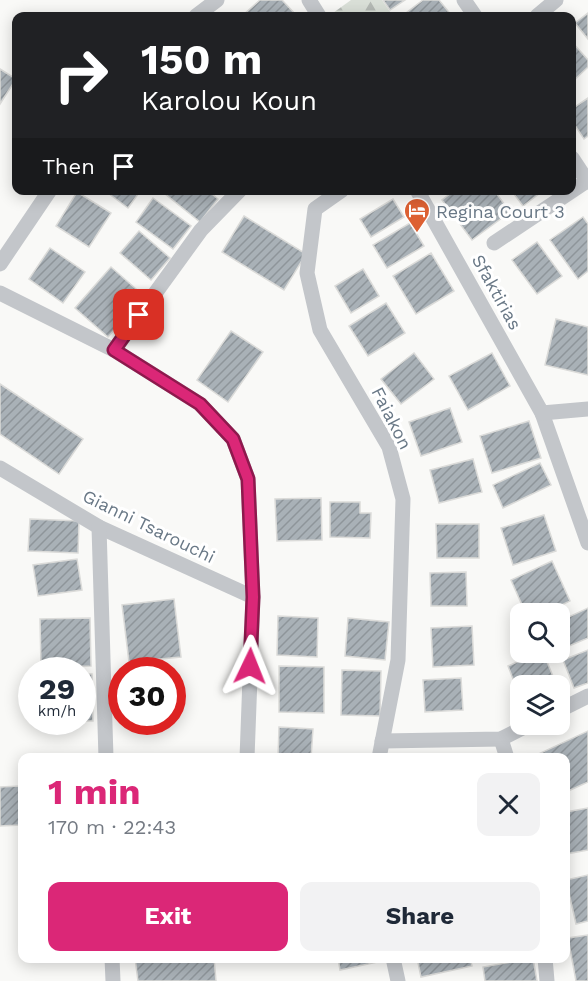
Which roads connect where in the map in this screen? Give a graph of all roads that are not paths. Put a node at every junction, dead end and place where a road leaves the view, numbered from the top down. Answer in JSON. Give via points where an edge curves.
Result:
{"nodes":[{"id":1,"x":217,"y":0,"type":"edge"},
{"id":2,"x":556,"y":0,"type":"edge"},
{"id":3,"x":201,"y":12,"type":"edge"},
{"id":4,"x":542,"y":12,"type":"edge"},
{"id":5,"x":576,"y":164,"type":"edge"},
{"id":6,"x":587,"y":182,"type":"edge"},
{"id":7,"x":47,"y":195,"type":"edge"},
{"id":8,"x":235,"y":195,"type":"edge"},
{"id":9,"x":335,"y":195,"type":"edge"},
{"id":10,"x":420,"y":195,"type":"edge"},
{"id":11,"x":567,"y":195,"type":"edge"},
{"id":12,"x":494,"y":243,"type":"dead end"},
{"id":13,"x":0,"y":264,"type":"edge"},
{"id":14,"x":0,"y":293,"type":"edge"},
{"id":15,"x":114,"y":350,"type":"junction"},
{"id":16,"x":588,"y":409,"type":"edge"},
{"id":17,"x":542,"y":413,"type":"junction"},
{"id":18,"x":0,"y":468,"type":"edge"},
{"id":19,"x":99,"y":527,"type":"junction"},
{"id":20,"x":588,"y":543,"type":"edge"},
{"id":21,"x":253,"y":597,"type":"junction"},
{"id":22,"x":588,"y":696,"type":"edge"},
{"id":23,"x":570,"y":705,"type":"edge"},
{"id":24,"x":510,"y":734,"type":"edge"},
{"id":25,"x":501,"y":739,"type":"junction"},
{"id":26,"x":382,"y":741,"type":"junction"},
{"id":27,"x":106,"y":753,"type":"edge"},
{"id":28,"x":247,"y":753,"type":"edge"},
{"id":29,"x":380,"y":753,"type":"edge"},
{"id":30,"x":505,"y":753,"type":"edge"},
{"id":31,"x":112,"y":963,"type":"edge"},
{"id":32,"x":394,"y":963,"type":"edge"},
{"id":33,"x":545,"y":963,"type":"edge"},
{"id":34,"x":113,"y":981,"type":"edge"},
{"id":35,"x":398,"y":981,"type":"edge"},
{"id":36,"x":547,"y":981,"type":"edge"}],
"edges":[{"from":1,"to":3,"type":"street"},
{"from":2,"to":4,"type":"street"},
{"from":5,"to":6,"type":"street"},
{"from":7,"to":13,"type":"street"},
{"from":8,"to":15,"type":"street","via":[[201,230]]},
{"from":9,"to":26,"type":"street","name":"Faiakon","via":[[315,209],[307,273],[320,330],[388,447],[403,499],[398,660]]},
{"from":10,"to":17,"type":"street","name":"Sfaktirias"},
{"from":11,"to":12,"type":"street"},
{"from":14,"to":15,"type":"street"},
{"from":15,"to":21,"type":"street","via":[[200,404],[233,439],[248,479]]},
{"from":16,"to":17,"type":"street"},
{"from":17,"to":20,"type":"street","name":"Sfaktirias"},
{"from":18,"to":19,"type":"street","name":"Gianni Tsarouchi"},
{"from":19,"to":21,"type":"street","name":"Gianni Tsarouchi"},
{"from":19,"to":27,"type":"street"},
{"from":21,"to":28,"type":"street"},
{"from":22,"to":23,"type":"street"},
{"from":24,"to":25,"type":"street"},
{"from":25,"to":26,"type":"street"},
{"from":25,"to":30,"type":"street"},
{"from":26,"to":29,"type":"street","name":"Faiakon"},
{"from":31,"to":34,"type":"street"},
{"from":32,"to":35,"type":"street"},
{"from":33,"to":36,"type":"street"}]}
